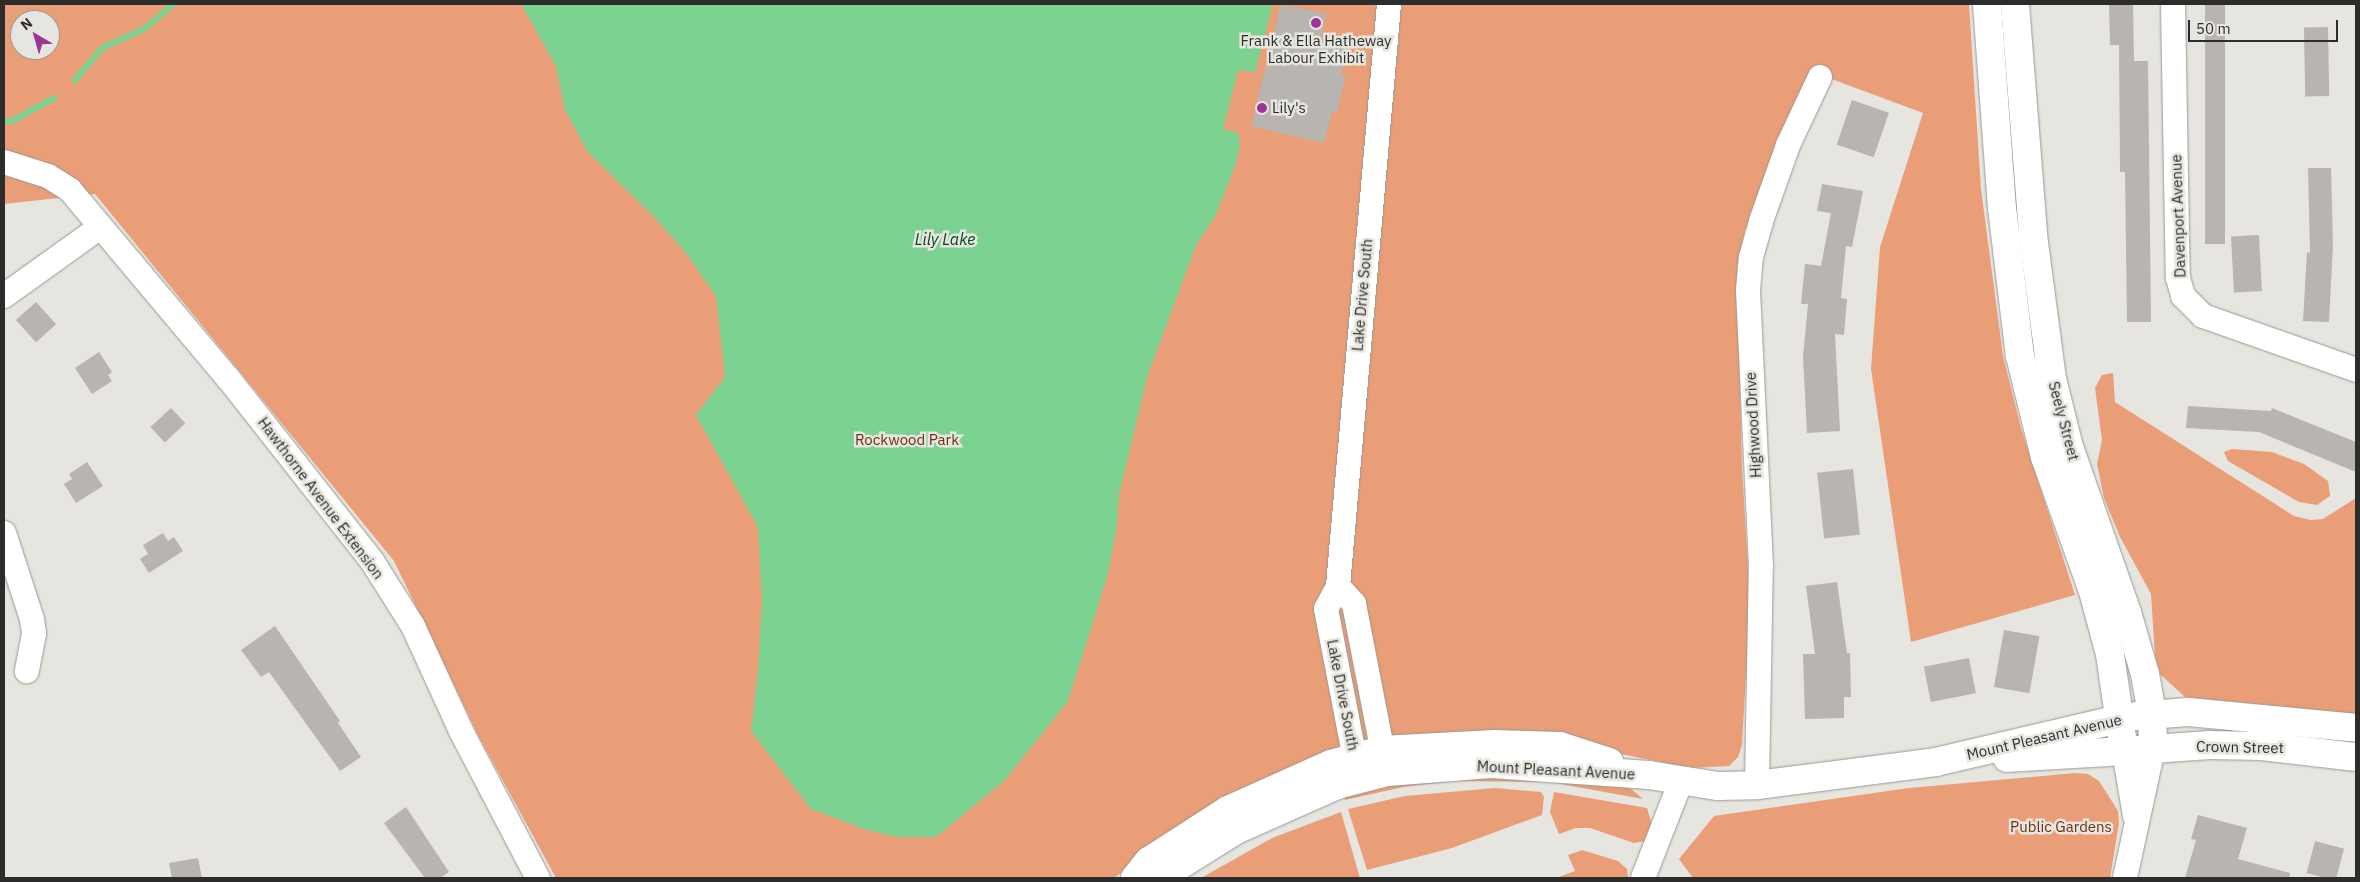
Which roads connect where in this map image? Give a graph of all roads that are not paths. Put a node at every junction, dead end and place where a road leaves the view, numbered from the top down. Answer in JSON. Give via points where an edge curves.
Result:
{"nodes":[{"id":1,"x":1389,"y":4,"type":"edge"},
{"id":2,"x":1988,"y":4,"type":"edge"},
{"id":3,"x":2015,"y":4,"type":"edge"},
{"id":4,"x":2174,"y":4,"type":"edge"},
{"id":5,"x":1820,"y":77,"type":"dead end"},
{"id":6,"x":4,"y":162,"type":"edge"},
{"id":7,"x":100,"y":228,"type":"junction"},
{"id":8,"x":4,"y":296,"type":"edge"},
{"id":9,"x":2356,"y":370,"type":"edge"},
{"id":10,"x":4,"y":533,"type":"edge"},
{"id":11,"x":1338,"y":586,"type":"junction"},
{"id":12,"x":26,"y":671,"type":"dead end"},
{"id":13,"x":2152,"y":713,"type":"junction"},
{"id":14,"x":2120,"y":719,"type":"junction"},
{"id":15,"x":2356,"y":728,"type":"edge"},
{"id":16,"x":2153,"y":749,"type":"junction"},
{"id":17,"x":2124,"y":751,"type":"junction"},
{"id":18,"x":2356,"y":757,"type":"edge"},
{"id":19,"x":1384,"y":761,"type":"junction"},
{"id":20,"x":1936,"y":762,"type":"junction"},
{"id":21,"x":1356,"y":767,"type":"junction"},
{"id":22,"x":1681,"y":781,"type":"junction"},
{"id":23,"x":1757,"y":785,"type":"junction"},
{"id":24,"x":2138,"y":827,"type":"junction"},
{"id":25,"x":538,"y":878,"type":"edge"},
{"id":26,"x":1135,"y":878,"type":"edge"},
{"id":27,"x":1159,"y":878,"type":"edge"},
{"id":28,"x":1643,"y":878,"type":"edge"},
{"id":29,"x":2125,"y":878,"type":"edge"}],
"edges":[{"from":1,"to":11,"type":"street","name":"Lake Drive South"},
{"from":2,"to":14,"type":"main road","name":"Seely Street","via":[[2002,208],[2022,363],[2045,457],[2095,600],[2110,654]]},
{"from":3,"to":13,"type":"main road","name":"Seely Street","via":[[2033,235],[2052,379],[2069,447],[2128,613]]},
{"from":4,"to":9,"type":"street","name":"Davenport Avenue","via":[[2178,278],[2183,296],[2203,316]]},
{"from":5,"to":23,"type":"street","name":"Highwood Drive","via":[[1788,145],[1761,221],[1751,257],[1748,290],[1761,566]]},
{"from":6,"to":7,"type":"street","name":"Hawthorne Avenue Extension","via":[[62,183]]},
{"from":7,"to":8,"type":"street"},
{"from":7,"to":25,"type":"street","name":"Hawthorne Avenue Extension","via":[[228,378],[372,561],[413,626],[461,731]]},
{"from":10,"to":12,"type":"street","via":[[32,619],[34,634]]},
{"from":11,"to":19,"type":"street","name":"Lake Drive South","via":[[1354,604]]},
{"from":11,"to":21,"type":"street","name":"Lake Drive South","via":[[1326,609]]},
{"from":13,"to":14,"type":"main road","name":"Mount Pleasant Avenue"},
{"from":13,"to":15,"type":"main road","name":"Crown Street","via":[[2177,711],[2249,716]]},
{"from":13,"to":16,"type":"main road","name":"Seely Street"},
{"from":14,"to":17,"type":"main road","name":"Seely Street"},
{"from":14,"to":20,"type":"main road","name":"Mount Pleasant Avenue"},
{"from":16,"to":17,"type":"main road","name":"Crown Street"},
{"from":16,"to":18,"type":"main road","name":"Crown Street","via":[[2262,746]]},
{"from":16,"to":24,"type":"street","name":"Seely Street"},
{"from":17,"to":20,"type":"main road","name":"Mount Pleasant Avenue"},
{"from":17,"to":24,"type":"street","name":"Seely Street"},
{"from":19,"to":21,"type":"main road","name":"Mount Pleasant Avenue"},
{"from":19,"to":22,"type":"main road","name":"Mount Pleasant Avenue","via":[[1494,744],[1560,746],[1649,775]]},
{"from":20,"to":23,"type":"main road","name":"Mount Pleasant Avenue"},
{"from":21,"to":26,"type":"main road","name":"Mount Pleasant Avenue","via":[[1331,764],[1228,810],[1149,861]]},
{"from":21,"to":27,"type":"main road","name":"Mount Pleasant Avenue","via":[[1236,830]]},
{"from":22,"to":23,"type":"main road","name":"Mount Pleasant Avenue","via":[[1718,786]]},
{"from":22,"to":28,"type":"street"},
{"from":24,"to":29,"type":"street","name":"Seely Street"}]}
